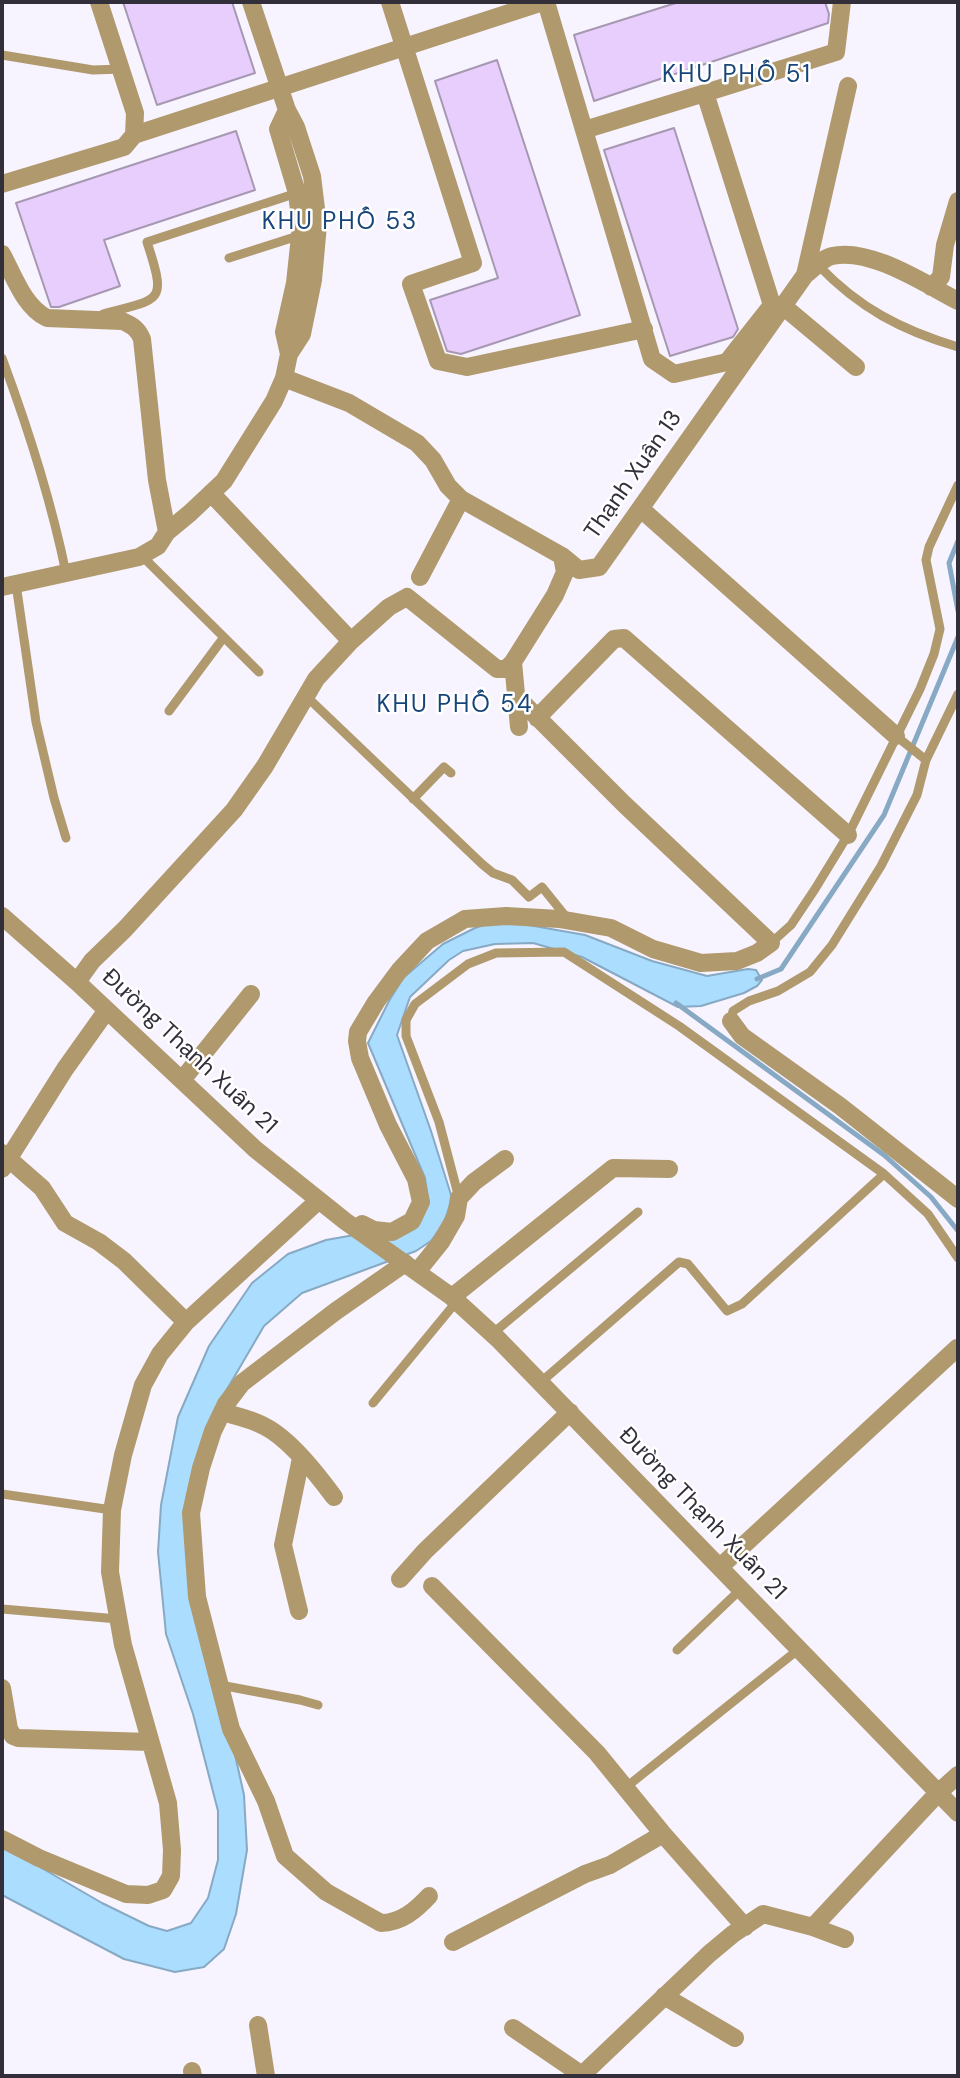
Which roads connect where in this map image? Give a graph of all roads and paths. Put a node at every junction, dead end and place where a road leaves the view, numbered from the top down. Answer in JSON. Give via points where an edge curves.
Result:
{"nodes":[{"id":1,"x":99,"y":2,"type":"edge"},
{"id":2,"x":251,"y":2,"type":"edge"},
{"id":3,"x":390,"y":2,"type":"edge"},
{"id":4,"x":544,"y":2,"type":"edge"},
{"id":5,"x":842,"y":2,"type":"edge"},
{"id":6,"x":405,"y":47,"type":"junction"},
{"id":7,"x":2,"y":55,"type":"edge"},
{"id":8,"x":122,"y":69,"type":"junction"},
{"id":9,"x":849,"y":86,"type":"dead end"},
{"id":10,"x":279,"y":87,"type":"junction"},
{"id":11,"x":705,"y":93,"type":"junction"},
{"id":12,"x":286,"y":110,"type":"junction"},
{"id":13,"x":584,"y":130,"type":"junction"},
{"id":14,"x":129,"y":141,"type":"junction"},
{"id":15,"x":2,"y":184,"type":"edge"},
{"id":16,"x":297,"y":193,"type":"junction"},
{"id":17,"x":958,"y":201,"type":"edge"},
{"id":18,"x":300,"y":234,"type":"junction"},
{"id":19,"x":2,"y":254,"type":"edge"},
{"id":20,"x":229,"y":258,"type":"dead end"},
{"id":21,"x":811,"y":270,"type":"junction"},
{"id":22,"x":931,"y":287,"type":"junction"},
{"id":23,"x":958,"y":301,"type":"edge"},
{"id":24,"x":783,"y":306,"type":"junction"},
{"id":25,"x":83,"y":320,"type":"junction"},
{"id":26,"x":644,"y":329,"type":"junction"},
{"id":27,"x":958,"y":347,"type":"edge"},
{"id":28,"x":289,"y":354,"type":"junction"},
{"id":29,"x":2,"y":359,"type":"edge"},
{"id":30,"x":856,"y":367,"type":"dead end"},
{"id":31,"x":284,"y":378,"type":"junction"},
{"id":32,"x":958,"y":485,"type":"edge"},
{"id":33,"x":211,"y":493,"type":"junction"},
{"id":34,"x":461,"y":499,"type":"junction"},
{"id":35,"x":641,"y":509,"type":"junction"},
{"id":36,"x":167,"y":532,"type":"junction"},
{"id":37,"x":141,"y":555,"type":"junction"},
{"id":38,"x":562,"y":556,"type":"junction"},
{"id":39,"x":66,"y":573,"type":"junction"},
{"id":40,"x":420,"y":577,"type":"dead end"},
{"id":41,"x":9,"y":585,"type":"edge"},
{"id":42,"x":224,"y":637,"type":"junction"},
{"id":43,"x":351,"y":641,"type":"junction"},
{"id":44,"x":513,"y":662,"type":"junction"},
{"id":45,"x":259,"y":672,"type":"dead end"},
{"id":46,"x":958,"y":694,"type":"edge"},
{"id":47,"x":306,"y":696,"type":"junction"},
{"id":48,"x":516,"y":696,"type":"junction"},
{"id":49,"x":169,"y":711,"type":"dead end"},
{"id":50,"x":537,"y":718,"type":"junction"},
{"id":51,"x":519,"y":727,"type":"dead end"},
{"id":52,"x":896,"y":736,"type":"junction"},
{"id":53,"x":926,"y":760,"type":"junction"},
{"id":54,"x":451,"y":773,"type":"dead end"},
{"id":55,"x":413,"y":799,"type":"junction"},
{"id":56,"x":848,"y":835,"type":"junction"},
{"id":57,"x":66,"y":838,"type":"dead end"},
{"id":58,"x":2,"y":916,"type":"edge"},
{"id":59,"x":569,"y":920,"type":"junction"},
{"id":60,"x":771,"y":943,"type":"junction"},
{"id":61,"x":77,"y":982,"type":"junction"},
{"id":62,"x":251,"y":994,"type":"dead end"},
{"id":63,"x":107,"y":1010,"type":"junction"},
{"id":64,"x":731,"y":1020,"type":"joint"},
{"id":65,"x":182,"y":1080,"type":"junction"},
{"id":66,"x":505,"y":1159,"type":"dead end"},
{"id":67,"x":4,"y":1160,"type":"edge"},
{"id":68,"x":669,"y":1170,"type":"dead end"},
{"id":69,"x":884,"y":1174,"type":"junction"},
{"id":70,"x":459,"y":1198,"type":"junction"},
{"id":71,"x":958,"y":1199,"type":"edge"},
{"id":72,"x":319,"y":1200,"type":"junction"},
{"id":73,"x":638,"y":1212,"type":"dead end"},
{"id":74,"x":342,"y":1218,"type":"junction"},
{"id":75,"x":958,"y":1258,"type":"edge"},
{"id":76,"x":408,"y":1265,"type":"junction"},
{"id":77,"x":454,"y":1299,"type":"junction"},
{"id":78,"x":186,"y":1322,"type":"junction"},
{"id":79,"x":492,"y":1334,"type":"junction"},
{"id":80,"x":957,"y":1348,"type":"edge"},
{"id":81,"x":541,"y":1382,"type":"junction"},
{"id":82,"x":373,"y":1402,"type":"dead end"},
{"id":83,"x":222,"y":1412,"type":"junction"},
{"id":84,"x":570,"y":1412,"type":"junction"},
{"id":85,"x":301,"y":1458,"type":"junction"},
{"id":86,"x":2,"y":1494,"type":"edge"},
{"id":87,"x":334,"y":1497,"type":"dead end"},
{"id":88,"x":112,"y":1510,"type":"junction"},
{"id":89,"x":720,"y":1567,"type":"junction"},
{"id":90,"x":400,"y":1579,"type":"dead end"},
{"id":91,"x":432,"y":1586,"type":"dead end"},
{"id":92,"x":741,"y":1590,"type":"junction"},
{"id":93,"x":2,"y":1609,"type":"edge"},
{"id":94,"x":299,"y":1611,"type":"dead end"},
{"id":95,"x":118,"y":1619,"type":"junction"},
{"id":96,"x":799,"y":1649,"type":"junction"},
{"id":97,"x":677,"y":1650,"type":"dead end"},
{"id":98,"x":219,"y":1685,"type":"junction"},
{"id":99,"x":2,"y":1688,"type":"edge"},
{"id":100,"x":318,"y":1706,"type":"dead end"},
{"id":101,"x":150,"y":1742,"type":"junction"},
{"id":102,"x":958,"y":1775,"type":"edge"},
{"id":103,"x":625,"y":1788,"type":"junction"},
{"id":104,"x":938,"y":1793,"type":"junction"},
{"id":105,"x":958,"y":1813,"type":"edge"},
{"id":106,"x":663,"y":1834,"type":"junction"},
{"id":107,"x":2,"y":1839,"type":"edge"},
{"id":108,"x":429,"y":1896,"type":"dead end"},
{"id":109,"x":744,"y":1927,"type":"junction"},
{"id":110,"x":813,"y":1927,"type":"junction"},
{"id":111,"x":845,"y":1939,"type":"dead end"},
{"id":112,"x":453,"y":1942,"type":"dead end"},
{"id":113,"x":664,"y":1996,"type":"junction"},
{"id":114,"x":258,"y":2025,"type":"dead end"},
{"id":115,"x":513,"y":2028,"type":"dead end"},
{"id":116,"x":736,"y":2038,"type":"dead end"},
{"id":117,"x":266,"y":2076,"type":"edge"},
{"id":118,"x":582,"y":2076,"type":"edge"}],
"edges":[{"from":1,"to":8,"type":"street"},
{"from":2,"to":10,"type":"street"},
{"from":3,"to":6,"type":"street"},
{"from":4,"to":6,"type":"street"},
{"from":4,"to":13,"type":"street"},
{"from":5,"to":11,"type":"street","via":[[836,52]]},
{"from":6,"to":10,"type":"street"},
{"from":6,"to":26,"type":"street","via":[[473,263],[411,284],[438,361],[467,368]]},
{"from":7,"to":8,"type":"lane","via":[[93,70]]},
{"from":8,"to":14,"type":"street","via":[[135,113]]},
{"from":9,"to":21,"type":"street"},
{"from":10,"to":12,"type":"street"},
{"from":10,"to":14,"type":"street"},
{"from":11,"to":13,"type":"street"},
{"from":11,"to":26,"type":"street","via":[[772,305],[727,362],[674,374],[652,359]]},
{"from":12,"to":16,"type":"street","via":[[278,129]]},
{"from":12,"to":28,"type":"street","via":[[312,176],[318,225],[302,334]]},
{"from":13,"to":26,"type":"street"},
{"from":14,"to":15,"type":"street"},
{"from":16,"to":18,"type":"street"},
{"from":16,"to":25,"type":"lane","via":[[147,242],[158,277],[158,290],[150,301]]},
{"from":17,"to":22,"type":"street","via":[[941,277]]},
{"from":18,"to":20,"type":"lane"},
{"from":18,"to":28,"type":"street","via":[[284,332]]},
{"from":19,"to":25,"type":"street","via":[[38,314]]},
{"from":21,"to":22,"type":"street","via":[[829,256],[852,255],[891,266]]},
{"from":21,"to":24,"type":"street","name":"Thạnh Xuân 13"},
{"from":21,"to":27,"type":"lane","via":[[895,324]]},
{"from":22,"to":23,"type":"street"},
{"from":24,"to":30,"type":"street"},
{"from":24,"to":35,"type":"street","name":"Thạnh Xuân 13"},
{"from":25,"to":36,"type":"street","via":[[122,321],[139,332]]},
{"from":28,"to":31,"type":"street"},
{"from":29,"to":39,"type":"lane"},
{"from":31,"to":33,"type":"street","via":[[224,481]]},
{"from":31,"to":34,"type":"street","name":"Thạnh Xuân 13","via":[[349,403],[418,443]]},
{"from":32,"to":52,"type":"lane","via":[[926,560],[940,629],[934,654]]},
{"from":33,"to":36,"type":"street"},
{"from":33,"to":43,"type":"street"},
{"from":34,"to":38,"type":"street","name":"Thạnh Xuân 13"},
{"from":34,"to":40,"type":"street"},
{"from":35,"to":38,"type":"street","name":"Thạnh Xuân 13","via":[[599,567],[579,570]]},
{"from":35,"to":52,"type":"street"},
{"from":36,"to":37,"type":"street","via":[[158,546]]},
{"from":37,"to":39,"type":"street"},
{"from":37,"to":42,"type":"lane"},
{"from":38,"to":44,"type":"street","via":[[565,572],[555,595]]},
{"from":39,"to":41,"type":"street"},
{"from":41,"to":57,"type":"lane","via":[[36,722]]},
{"from":42,"to":45,"type":"lane"},
{"from":42,"to":49,"type":"lane"},
{"from":43,"to":44,"type":"street","via":[[407,597],[497,669],[506,669]]},
{"from":43,"to":47,"type":"street"},
{"from":44,"to":48,"type":"street"},
{"from":46,"to":53,"type":"lane"},
{"from":47,"to":55,"type":"lane"},
{"from":47,"to":61,"type":"street","via":[[234,810]]},
{"from":48,"to":50,"type":"street"},
{"from":48,"to":51,"type":"street"},
{"from":50,"to":56,"type":"street","via":[[614,639],[624,638]]},
{"from":50,"to":60,"type":"street"},
{"from":52,"to":53,"type":"lane"},
{"from":52,"to":56,"type":"lane"},
{"from":53,"to":64,"type":"lane","via":[[917,795],[881,866],[832,945],[810,972],[749,1001],[733,1011]]},
{"from":54,"to":55,"type":"lane","via":[[444,767]]},
{"from":55,"to":59,"type":"lane","via":[[493,873],[512,880],[529,897],[542,887]]},
{"from":56,"to":60,"type":"lane","via":[[791,925]]},
{"from":58,"to":61,"type":"street","name":"Đường Thạnh Xuân 21"},
{"from":59,"to":60,"type":"street","via":[[611,928],[653,949],[701,963],[737,961]]},
{"from":59,"to":74,"type":"street","via":[[466,919],[427,941],[399,971],[358,1032],[357,1049],[416,1179],[421,1202],[412,1222],[391,1232]]},
{"from":61,"to":63,"type":"street","name":"Đường Thạnh Xuân 21"},
{"from":62,"to":65,"type":"street"},
{"from":63,"to":65,"type":"street","name":"Đường Thạnh Xuân 21"},
{"from":63,"to":67,"type":"street"},
{"from":64,"to":71,"type":"street","via":[[742,1036]]},
{"from":65,"to":72,"type":"street","name":"Đường Thạnh Xuân 21","via":[[255,1149]]},
{"from":66,"to":70,"type":"street"},
{"from":67,"to":78,"type":"street","via":[[42,1188],[65,1223],[124,1261]]},
{"from":68,"to":77,"type":"street","via":[[613,1168]]},
{"from":69,"to":70,"type":"lane","via":[[679,1026],[564,952],[496,953],[468,964],[415,1004],[406,1020],[406,1036],[439,1122]]},
{"from":69,"to":75,"type":"lane","via":[[928,1214]]},
{"from":69,"to":81,"type":"lane","via":[[742,1304],[727,1311],[688,1264],[679,1262]]},
{"from":70,"to":76,"type":"street","via":[[456,1216],[441,1242]]},
{"from":72,"to":74,"type":"street","name":"Đường Thạnh Xuân 21"},
{"from":72,"to":78,"type":"street"},
{"from":73,"to":79,"type":"lane"},
{"from":74,"to":76,"type":"street","name":"Đường Thạnh Xuân 21"},
{"from":76,"to":77,"type":"street","name":"Đường Thạnh Xuân 21"},
{"from":76,"to":83,"type":"street","via":[[336,1311],[242,1383]]},
{"from":77,"to":79,"type":"street","name":"Đường Thạnh Xuân 21"},
{"from":77,"to":82,"type":"lane"},
{"from":78,"to":88,"type":"street","via":[[143,1385]]},
{"from":79,"to":81,"type":"street","name":"Đường Thạnh Xuân 21"},
{"from":80,"to":89,"type":"street"},
{"from":81,"to":84,"type":"street","name":"Đường Thạnh Xuân 21"},
{"from":83,"to":85,"type":"street","via":[[266,1427]]},
{"from":83,"to":98,"type":"street","via":[[204,1458],[191,1513],[197,1597]]},
{"from":84,"to":89,"type":"street","name":"Đường Thạnh Xuân 21"},
{"from":84,"to":90,"type":"street"},
{"from":85,"to":87,"type":"street"},
{"from":85,"to":94,"type":"street","via":[[283,1545]]},
{"from":86,"to":88,"type":"lane"},
{"from":88,"to":95,"type":"street","via":[[110,1572]]},
{"from":89,"to":92,"type":"street","name":"Đường Thạnh Xuân 21"},
{"from":91,"to":103,"type":"street","via":[[597,1753]]},
{"from":92,"to":96,"type":"street","name":"Đường Thạnh Xuân 21"},
{"from":92,"to":97,"type":"lane"},
{"from":93,"to":95,"type":"lane"},
{"from":95,"to":101,"type":"street"},
{"from":96,"to":103,"type":"lane"},
{"from":96,"to":104,"type":"street","name":"Đường Thạnh Xuân 21"},
{"from":98,"to":100,"type":"lane"},
{"from":98,"to":108,"type":"street","via":[[231,1729],[266,1801],[285,1856],[326,1892],[381,1923],[402,1919]]},
{"from":99,"to":101,"type":"street","via":[[13,1737]]},
{"from":101,"to":107,"type":"street","via":[[168,1803],[171,1876],[163,1889],[148,1895],[126,1894]]},
{"from":102,"to":104,"type":"street"},
{"from":103,"to":106,"type":"street"},
{"from":104,"to":105,"type":"street","name":"Đường Thạnh Xuân 21"},
{"from":104,"to":110,"type":"street"},
{"from":106,"to":109,"type":"street"},
{"from":106,"to":112,"type":"street"},
{"from":109,"to":110,"type":"street","via":[[763,1914]]},
{"from":109,"to":113,"type":"street"},
{"from":110,"to":111,"type":"street"},
{"from":113,"to":116,"type":"street"},
{"from":113,"to":118,"type":"street"},
{"from":114,"to":117,"type":"street"},
{"from":115,"to":118,"type":"street"}]}
